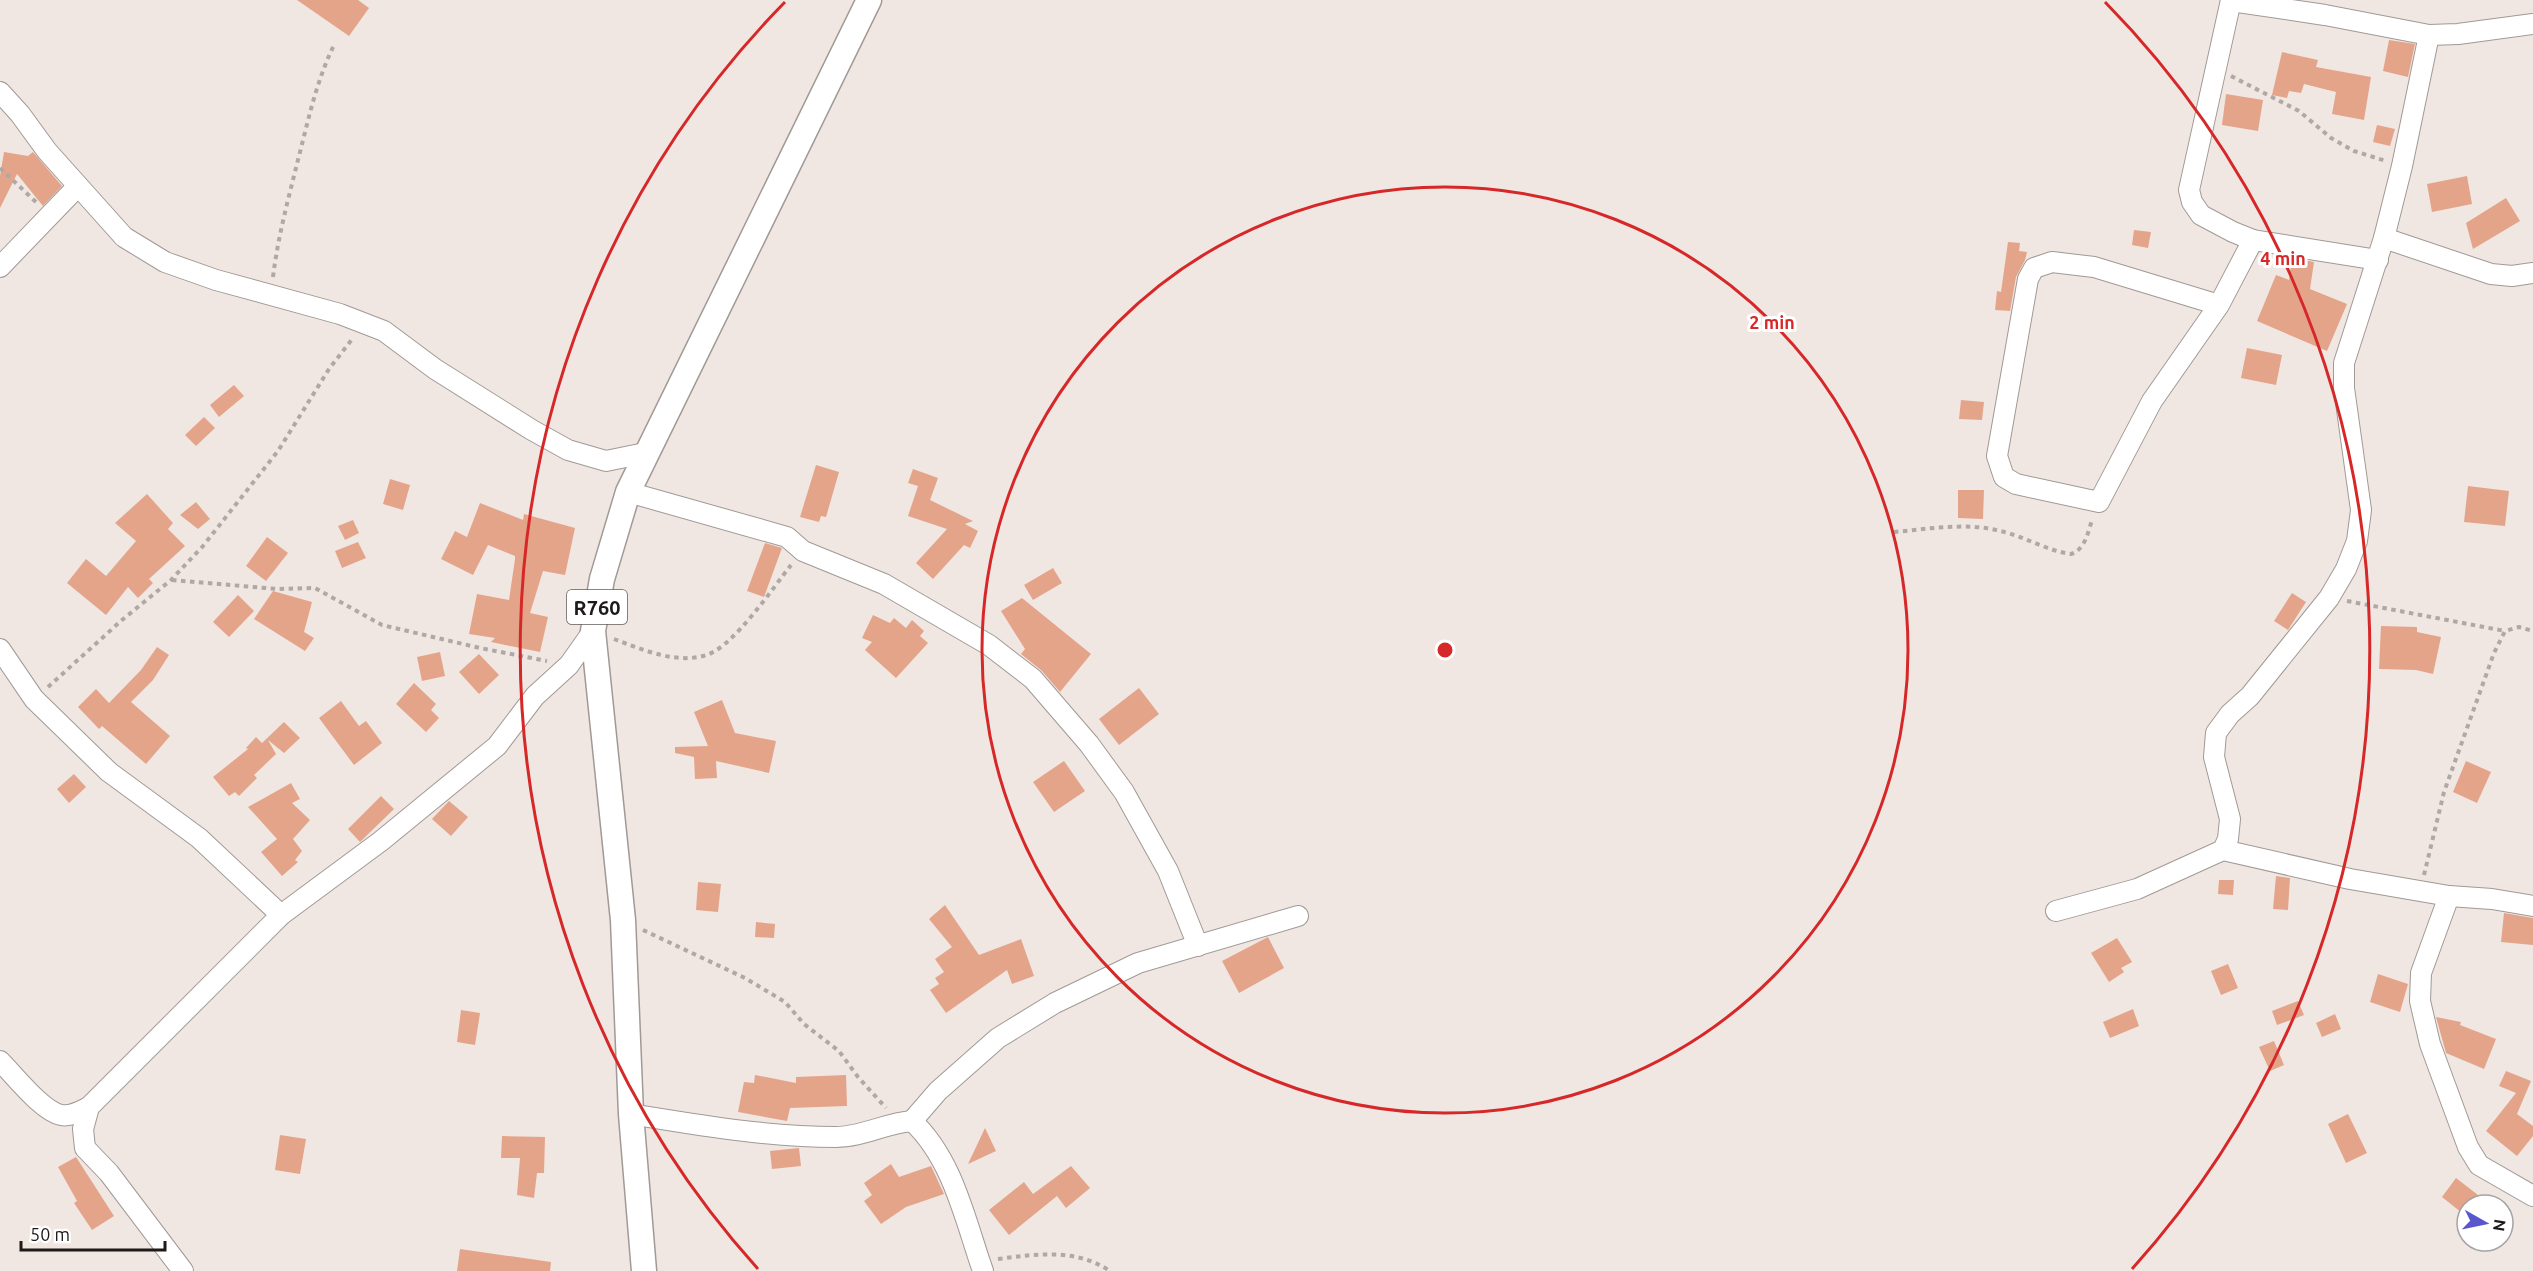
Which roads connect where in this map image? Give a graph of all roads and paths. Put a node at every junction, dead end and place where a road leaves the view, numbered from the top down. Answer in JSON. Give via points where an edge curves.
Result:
{"nodes":[{"id":1,"x":869,"y":0,"type":"edge"},
{"id":2,"x":2231,"y":0,"type":"edge"},
{"id":3,"x":2332,"y":7,"type":"edge"},
{"id":4,"x":2533,"y":24,"type":"edge"},
{"id":5,"x":2429,"y":35,"type":"junction"},
{"id":6,"x":335,"y":43,"type":"dead end"},
{"id":7,"x":2217,"y":69,"type":"junction"},
{"id":8,"x":0,"y":92,"type":"edge"},
{"id":9,"x":2402,"y":166,"type":"junction"},
{"id":10,"x":0,"y":168,"type":"edge"},
{"id":11,"x":78,"y":186,"type":"junction"},
{"id":12,"x":48,"y":216,"type":"junction"},
{"id":13,"x":2384,"y":238,"type":"junction"},
{"id":14,"x":2253,"y":240,"type":"junction"},
{"id":15,"x":2378,"y":260,"type":"junction"},
{"id":16,"x":0,"y":267,"type":"edge"},
{"id":17,"x":2533,"y":273,"type":"edge"},
{"id":18,"x":272,"y":296,"type":"junction"},
{"id":19,"x":2219,"y":305,"type":"junction"},
{"id":20,"x":364,"y":323,"type":"junction"},
{"id":21,"x":645,"y":453,"type":"junction"},
{"id":22,"x":628,"y":492,"type":"junction"},
{"id":23,"x":2099,"y":502,"type":"junction"},
{"id":24,"x":1894,"y":532,"type":"dead end"},
{"id":25,"x":803,"y":551,"type":"junction"},
{"id":26,"x":171,"y":580,"type":"junction"},
{"id":27,"x":2329,"y":598,"type":"junction"},
{"id":28,"x":593,"y":631,"type":"junction"},
{"id":29,"x":2505,"y":631,"type":"junction"},
{"id":30,"x":2533,"y":631,"type":"edge"},
{"id":31,"x":0,"y":649,"type":"edge"},
{"id":32,"x":569,"y":665,"type":"junction"},
{"id":33,"x":34,"y":699,"type":"junction"},
{"id":34,"x":2223,"y":850,"type":"junction"},
{"id":35,"x":2420,"y":891,"type":"junction"},
{"id":36,"x":2449,"y":896,"type":"junction"},
{"id":37,"x":2533,"y":906,"type":"edge"},
{"id":38,"x":2056,"y":911,"type":"dead end"},
{"id":39,"x":280,"y":915,"type":"junction"},
{"id":40,"x":1298,"y":916,"type":"dead end"},
{"id":41,"x":623,"y":920,"type":"junction"},
{"id":42,"x":1198,"y":946,"type":"junction"},
{"id":43,"x":0,"y":1061,"type":"edge"},
{"id":44,"x":89,"y":1107,"type":"junction"},
{"id":45,"x":632,"y":1114,"type":"junction"},
{"id":46,"x":904,"y":1122,"type":"junction"},
{"id":47,"x":2533,"y":1196,"type":"edge"},
{"id":48,"x":982,"y":1266,"type":"edge"},
{"id":49,"x":183,"y":1271,"type":"edge"},
{"id":50,"x":644,"y":1271,"type":"edge"},
{"id":51,"x":1110,"y":1271,"type":"edge"}],
"edges":[{"from":1,"to":21,"type":"main road","number":"R760"},
{"from":2,"to":3,"type":"street"},
{"from":2,"to":7,"type":"street"},
{"from":3,"to":5,"type":"street"},
{"from":4,"to":5,"type":"street"},
{"from":5,"to":9,"type":"street"},
{"from":6,"to":18,"type":"path","via":[[318,81],[288,201]]},
{"from":7,"to":9,"type":"path","via":[[2299,111],[2331,138],[2355,151]]},
{"from":7,"to":14,"type":"street","via":[[2189,190],[2201,215]]},
{"from":8,"to":11,"type":"street"},
{"from":9,"to":13,"type":"street"},
{"from":10,"to":12,"type":"path"},
{"from":11,"to":12,"type":"street"},
{"from":11,"to":18,"type":"street","via":[[124,237],[165,262]]},
{"from":12,"to":16,"type":"street"},
{"from":13,"to":15,"type":"street"},
{"from":13,"to":17,"type":"street","via":[[2491,274]]},
{"from":14,"to":15,"type":"street"},
{"from":14,"to":19,"type":"street"},
{"from":15,"to":27,"type":"street","via":[[2343,363],[2361,510],[2357,541]]},
{"from":18,"to":20,"type":"street"},
{"from":19,"to":23,"type":"street","via":[[2152,401]]},
{"from":19,"to":23,"type":"street","via":[[2094,267],[2052,262],[2034,267],[2024,296],[1998,466],[2004,477],[2016,484]]},
{"from":20,"to":21,"type":"street","via":[[384,331],[435,369],[568,450],[606,461]]},
{"from":20,"to":26,"type":"path","via":[[251,487]]},
{"from":21,"to":22,"type":"main road","number":"R760"},
{"from":22,"to":25,"type":"street","via":[[787,537]]},
{"from":22,"to":28,"type":"main road","number":"R760","via":[[602,579]]},
{"from":23,"to":24,"type":"path","via":[[2083,544],[2071,554],[1983,527]]},
{"from":25,"to":28,"type":"path","via":[[725,644],[708,655],[686,658],[654,654]]},
{"from":25,"to":42,"type":"street","via":[[884,584],[990,645],[1033,679],[1124,792],[1168,872]]},
{"from":26,"to":32,"type":"path","via":[[277,589],[315,588],[382,625]]},
{"from":26,"to":33,"type":"path"},
{"from":27,"to":29,"type":"path"},
{"from":27,"to":34,"type":"street","via":[[2216,733],[2214,757],[2230,819]]},
{"from":28,"to":32,"type":"street"},
{"from":28,"to":41,"type":"main road","number":"R760"},
{"from":29,"to":30,"type":"path","via":[[2519,627]]},
{"from":29,"to":35,"type":"path","via":[[2444,792]]},
{"from":31,"to":33,"type":"street"},
{"from":32,"to":39,"type":"street","via":[[535,696],[497,746],[381,841]]},
{"from":33,"to":39,"type":"street","via":[[109,772],[199,838]]},
{"from":34,"to":35,"type":"street"},
{"from":34,"to":38,"type":"street","via":[[2137,889]]},
{"from":35,"to":36,"type":"street"},
{"from":36,"to":37,"type":"street"},
{"from":36,"to":47,"type":"street","via":[[2421,973],[2420,1001],[2430,1044],[2468,1147],[2479,1165]]},
{"from":39,"to":44,"type":"street"},
{"from":40,"to":42,"type":"street"},
{"from":41,"to":45,"type":"main road","number":"R760"},
{"from":41,"to":46,"type":"path","via":[[745,978],[785,1002],[804,1024],[839,1051],[858,1077]]},
{"from":42,"to":46,"type":"street","via":[[1138,963],[1055,1003],[998,1038]]},
{"from":43,"to":44,"type":"street","via":[[48,1109],[63,1115]]},
{"from":44,"to":49,"type":"street","via":[[83,1129],[85,1148],[109,1173]]},
{"from":45,"to":46,"type":"street","via":[[739,1131],[839,1137]]},
{"from":45,"to":50,"type":"main road","number":"R760"},
{"from":46,"to":48,"type":"street","via":[[927,1135],[965,1211]]},
{"from":48,"to":51,"type":"path","via":[[1040,1253],[1075,1255]]}]}
